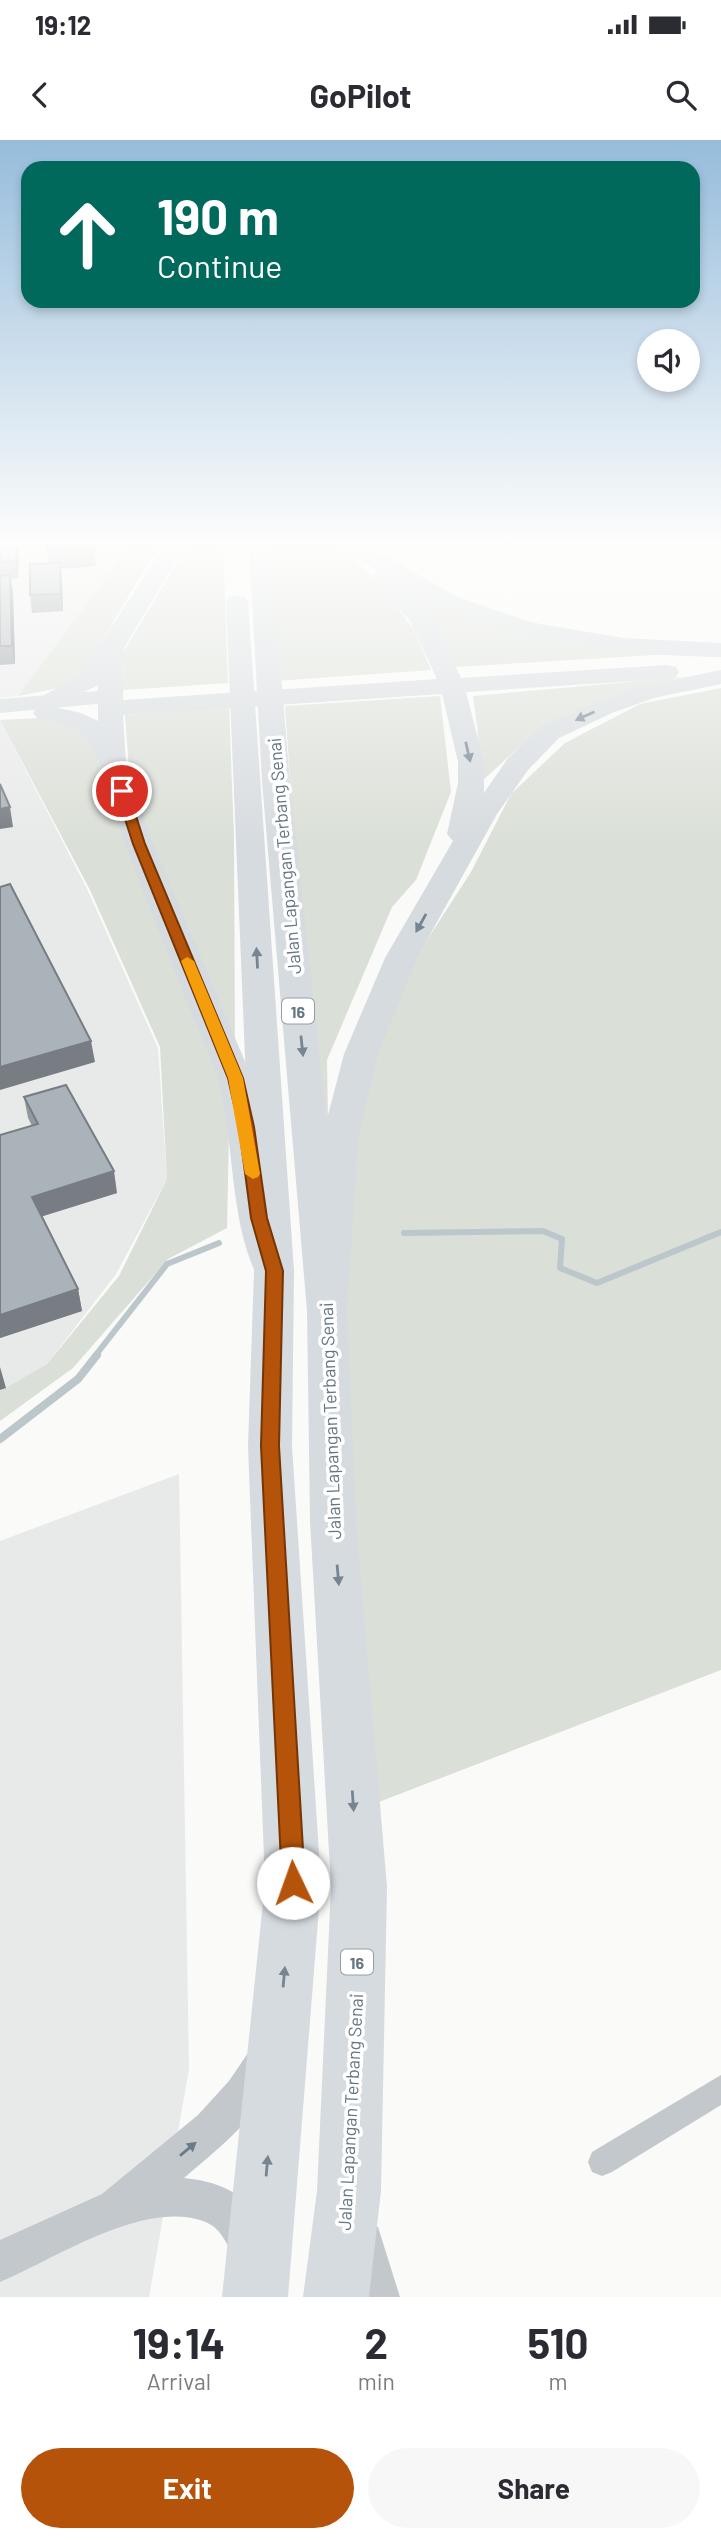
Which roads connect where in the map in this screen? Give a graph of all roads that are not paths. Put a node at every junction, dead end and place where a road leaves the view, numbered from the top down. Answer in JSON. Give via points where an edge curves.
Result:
{"nodes":[{"id":1,"x":239,"y":647,"type":"edge"},
{"id":2,"x":266,"y":647,"type":"edge"},
{"id":3,"x":434,"y":647,"type":"edge"},
{"id":4,"x":668,"y":647,"type":"edge"},
{"id":5,"x":112,"y":648,"type":"joint"},
{"id":6,"x":721,"y":650,"type":"edge"},
{"id":7,"x":721,"y":657,"type":"edge"},
{"id":8,"x":721,"y":668,"type":"edge"},
{"id":9,"x":721,"y":677,"type":"edge"},
{"id":10,"x":450,"y":680,"type":"junction"},
{"id":11,"x":110,"y":703,"type":"junction"},
{"id":12,"x":0,"y":706,"type":"edge"},
{"id":13,"x":50,"y":706,"type":"junction"},
{"id":14,"x":0,"y":713,"type":"edge"},
{"id":15,"x":113,"y":764,"type":"junction"},
{"id":16,"x":453,"y":863,"type":"junction"},
{"id":17,"x":274,"y":1271,"type":"junction"},
{"id":18,"x":327,"y":1311,"type":"junction"},
{"id":19,"x":278,"y":2045,"type":"junction"},
{"id":20,"x":721,"y":2089,"type":"edge"},
{"id":21,"x":602,"y":2162,"type":"dead end"},
{"id":22,"x":349,"y":2191,"type":"junction"},
{"id":23,"x":116,"y":2208,"type":"junction"},
{"id":24,"x":0,"y":2261,"type":"edge"},
{"id":25,"x":257,"y":2278,"type":"edge"},
{"id":26,"x":336,"y":2297,"type":"edge"},
{"id":27,"x":379,"y":2297,"type":"edge"}],
"edges":[{"from":17,"to":1,"type":"highway","name":"Jalan Lapangan Terbang Senai","number":"16","one_way":true},
{"from":2,"to":18,"type":"highway","name":"Jalan Lapangan Terbang Senai","number":"16","one_way":true},
{"from":3,"to":10,"type":"highway"},
{"from":4,"to":6,"type":"highway"},
{"from":5,"to":11,"type":"highway"},
{"from":5,"to":13,"type":"highway","via":[[88,682]]},
{"from":7,"to":10,"type":"highway"},
{"from":8,"to":10,"type":"highway"},
{"from":9,"to":16,"type":"highway","one_way":true,"via":[[648,692],[550,732],[518,764]]},
{"from":10,"to":11,"type":"highway"},
{"from":10,"to":16,"type":"highway","one_way":true,"via":[[472,783]]},
{"from":11,"to":13,"type":"main road"},
{"from":11,"to":15,"type":"highway"},
{"from":12,"to":13,"type":"main road"},
{"from":13,"to":14,"type":"main road"},
{"from":13,"to":15,"type":"highway","via":[[92,726]]},
{"from":15,"to":17,"type":"highway","via":[[139,844],[235,1078],[259,1218]]},
{"from":16,"to":18,"type":"highway","one_way":true,"via":[[401,958],[360,1054],[349,1093],[340,1138]]},
{"from":19,"to":17,"type":"highway","name":"Jalan Lapangan Terbang Senai","number":"16","one_way":true,"via":[[293,1883],[270,1446]]},
{"from":18,"to":22,"type":"highway","name":"Jalan Lapangan Terbang Senai","number":"16","one_way":true,"via":[[333,1521],[359,1887]]},
{"from":23,"to":19,"type":"street","one_way":true,"via":[[212,2129]]},
{"from":25,"to":19,"type":"highway","name":"Jalan Lapangan Terbang Senai","number":"16","one_way":true},
{"from":20,"to":21,"type":"street"},
{"from":22,"to":26,"type":"highway","name":"Jalan Lapangan Terbang Senai","number":"16"},
{"from":22,"to":27,"type":"street"},
{"from":23,"to":24,"type":"street"},
{"from":23,"to":25,"type":"street","via":[[153,2197],[190,2196],[214,2204],[231,2214],[247,2233]]}]}
